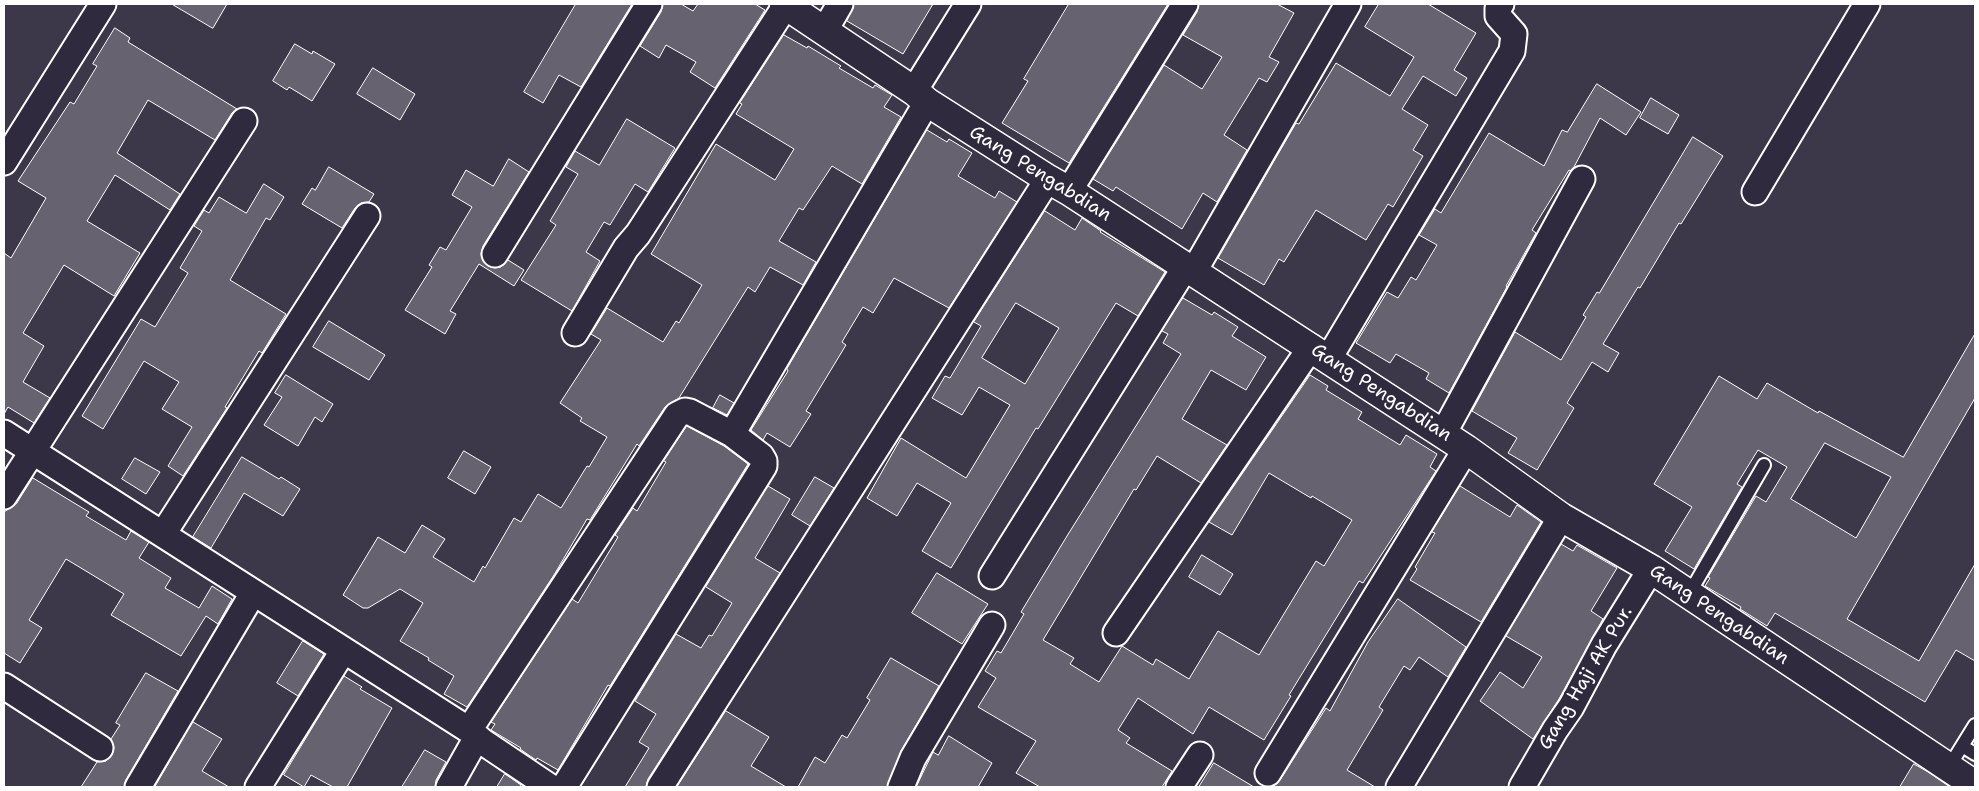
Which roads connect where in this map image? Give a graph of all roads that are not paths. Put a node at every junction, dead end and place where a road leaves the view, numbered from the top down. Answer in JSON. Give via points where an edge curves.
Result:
{"nodes":[{"id":1,"x":103,"y":4,"type":"edge"},
{"id":2,"x":649,"y":4,"type":"edge"},
{"id":3,"x":785,"y":4,"type":"edge"},
{"id":4,"x":840,"y":4,"type":"edge"},
{"id":5,"x":968,"y":4,"type":"edge"},
{"id":6,"x":1185,"y":4,"type":"edge"},
{"id":7,"x":1348,"y":4,"type":"edge"},
{"id":8,"x":1501,"y":4,"type":"edge"},
{"id":9,"x":1867,"y":4,"type":"edge"},
{"id":10,"x":825,"y":30,"type":"junction"},
{"id":11,"x":921,"y":96,"type":"junction"},
{"id":12,"x":244,"y":121,"type":"dead end"},
{"id":13,"x":4,"y":162,"type":"edge"},
{"id":14,"x":1582,"y":179,"type":"dead end"},
{"id":15,"x":1059,"y":185,"type":"junction"},
{"id":16,"x":1755,"y":192,"type":"dead end"},
{"id":17,"x":367,"y":216,"type":"dead end"},
{"id":18,"x":495,"y":254,"type":"dead end"},
{"id":19,"x":1190,"y":269,"type":"junction"},
{"id":20,"x":575,"y":333,"type":"dead end"},
{"id":21,"x":1320,"y":353,"type":"junction"},
{"id":22,"x":4,"y":433,"type":"edge"},
{"id":23,"x":732,"y":434,"type":"junction"},
{"id":24,"x":1443,"y":434,"type":"junction"},
{"id":25,"x":1466,"y":449,"type":"junction"},
{"id":26,"x":31,"y":452,"type":"junction"},
{"id":27,"x":1764,"y":464,"type":"dead end"},
{"id":28,"x":4,"y":496,"type":"edge"},
{"id":29,"x":1561,"y":517,"type":"junction"},
{"id":30,"x":163,"y":534,"type":"junction"},
{"id":31,"x":1651,"y":569,"type":"junction"},
{"id":32,"x":992,"y":576,"type":"dead end"},
{"id":33,"x":254,"y":593,"type":"junction"},
{"id":34,"x":1689,"y":594,"type":"junction"},
{"id":35,"x":992,"y":625,"type":"dead end"},
{"id":36,"x":1116,"y":632,"type":"dead end"},
{"id":37,"x":343,"y":650,"type":"junction"},
{"id":38,"x":4,"y":686,"type":"edge"},
{"id":39,"x":1975,"y":725,"type":"edge"},
{"id":40,"x":473,"y":734,"type":"junction"},
{"id":41,"x":100,"y":748,"type":"dead end"},
{"id":42,"x":1975,"y":754,"type":"edge"},
{"id":43,"x":1200,"y":755,"type":"dead end"},
{"id":44,"x":1268,"y":773,"type":"dead end"},
{"id":45,"x":1963,"y":773,"type":"edge"},
{"id":46,"x":541,"y":785,"type":"edge"},
{"id":47,"x":138,"y":787,"type":"edge"},
{"id":48,"x":258,"y":787,"type":"edge"},
{"id":49,"x":448,"y":787,"type":"edge"},
{"id":50,"x":564,"y":787,"type":"edge"},
{"id":51,"x":660,"y":787,"type":"edge"},
{"id":52,"x":901,"y":787,"type":"edge"},
{"id":53,"x":1178,"y":787,"type":"edge"},
{"id":54,"x":1399,"y":787,"type":"edge"},
{"id":55,"x":1522,"y":787,"type":"edge"}],
"edges":[{"from":1,"to":13,"type":"street"},
{"from":2,"to":18,"type":"street"},
{"from":3,"to":10,"type":"street","name":"Gang Pengabdian"},
{"from":3,"to":20,"type":"street","via":[[626,248]]},
{"from":4,"to":10,"type":"street"},
{"from":5,"to":11,"type":"street"},
{"from":6,"to":15,"type":"street"},
{"from":7,"to":19,"type":"street"},
{"from":8,"to":21,"type":"street","via":[[1498,16],[1514,34],[1512,51]]},
{"from":9,"to":16,"type":"street"},
{"from":10,"to":11,"type":"street","name":"Gang Pengabdian"},
{"from":11,"to":15,"type":"street","name":"Gang Pengabdian"},
{"from":11,"to":23,"type":"street"},
{"from":12,"to":26,"type":"street"},
{"from":14,"to":24,"type":"street"},
{"from":15,"to":19,"type":"street","name":"Gang Pengabdian"},
{"from":15,"to":51,"type":"street"},
{"from":17,"to":30,"type":"street"},
{"from":19,"to":21,"type":"street","name":"Gang Pengabdian"},
{"from":19,"to":32,"type":"street"},
{"from":21,"to":24,"type":"street","name":"Gang Pengabdian"},
{"from":21,"to":36,"type":"street"},
{"from":22,"to":26,"type":"street"},
{"from":23,"to":40,"type":"street","via":[[690,412],[677,415]]},
{"from":23,"to":50,"type":"street","via":[[761,456],[764,466]]},
{"from":24,"to":25,"type":"street","name":"Gang Pengabdian"},
{"from":25,"to":29,"type":"street","name":"Gang Pengabdian"},
{"from":25,"to":44,"type":"street"},
{"from":26,"to":28,"type":"street"},
{"from":26,"to":30,"type":"street"},
{"from":27,"to":34,"type":"lane"},
{"from":29,"to":31,"type":"street","name":"Gang Pengabdian"},
{"from":29,"to":54,"type":"street"},
{"from":30,"to":33,"type":"street"},
{"from":31,"to":34,"type":"street","name":"Gang Pengabdian"},
{"from":31,"to":55,"type":"street","name":"Gang Haji AK Pur."},
{"from":33,"to":37,"type":"street"},
{"from":33,"to":47,"type":"street"},
{"from":34,"to":45,"type":"street","name":"Gang Pengabdian"},
{"from":35,"to":52,"type":"street","via":[[913,758]]},
{"from":37,"to":40,"type":"street"},
{"from":37,"to":48,"type":"street"},
{"from":38,"to":41,"type":"street"},
{"from":39,"to":45,"type":"lane"},
{"from":40,"to":46,"type":"street"},
{"from":40,"to":49,"type":"street"},
{"from":42,"to":45,"type":"lane"},
{"from":43,"to":53,"type":"street"}]}
